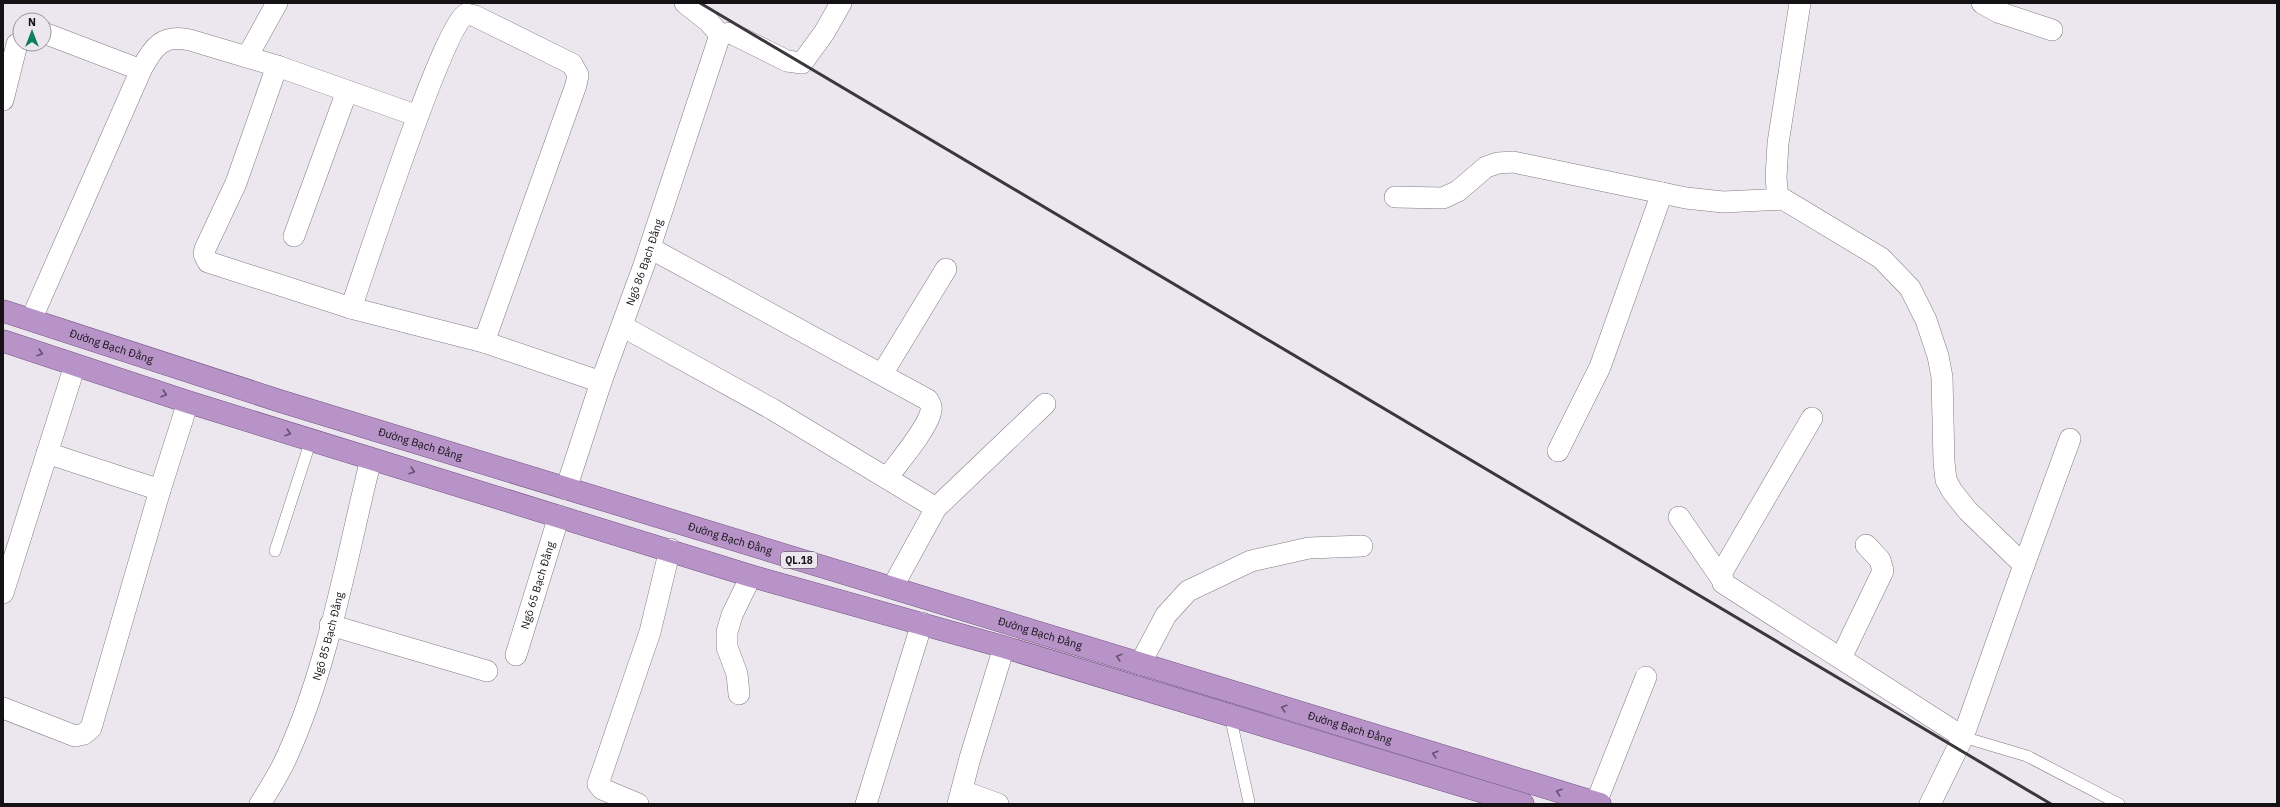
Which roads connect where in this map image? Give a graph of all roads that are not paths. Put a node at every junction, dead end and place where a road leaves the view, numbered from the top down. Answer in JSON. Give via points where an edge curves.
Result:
{"nodes":[{"id":1,"x":276,"y":3,"type":"edge"},
{"id":2,"x":685,"y":3,"type":"edge"},
{"id":3,"x":841,"y":3,"type":"edge"},
{"id":4,"x":1800,"y":3,"type":"edge"},
{"id":5,"x":1982,"y":3,"type":"edge"},
{"id":6,"x":2052,"y":30,"type":"dead end"},
{"id":7,"x":720,"y":35,"type":"junction"},
{"id":8,"x":52,"y":36,"type":"edge"},
{"id":9,"x":12,"y":52,"type":"edge"},
{"id":10,"x":247,"y":57,"type":"junction"},
{"id":11,"x":276,"y":66,"type":"junction"},
{"id":12,"x":141,"y":70,"type":"junction"},
{"id":13,"x":347,"y":91,"type":"junction"},
{"id":14,"x":3,"y":100,"type":"edge"},
{"id":15,"x":418,"y":116,"type":"junction"},
{"id":16,"x":1662,"y":193,"type":"junction"},
{"id":17,"x":1395,"y":197,"type":"dead end"},
{"id":18,"x":1778,"y":199,"type":"junction"},
{"id":19,"x":294,"y":236,"type":"dead end"},
{"id":20,"x":650,"y":248,"type":"junction"},
{"id":21,"x":946,"y":269,"type":"dead end"},
{"id":22,"x":351,"y":308,"type":"junction"},
{"id":23,"x":3,"y":311,"type":"edge"},
{"id":24,"x":31,"y":320,"type":"junction"},
{"id":25,"x":622,"y":326,"type":"junction"},
{"id":26,"x":3,"y":341,"type":"edge"},
{"id":27,"x":484,"y":342,"type":"junction"},
{"id":28,"x":76,"y":365,"type":"junction"},
{"id":29,"x":882,"y":374,"type":"junction"},
{"id":30,"x":601,"y":382,"type":"junction"},
{"id":31,"x":188,"y":402,"type":"junction"},
{"id":32,"x":1045,"y":404,"type":"dead end"},
{"id":33,"x":327,"y":416,"type":"junction"},
{"id":34,"x":1812,"y":418,"type":"dead end"},
{"id":35,"x":2070,"y":439,"type":"dead end"},
{"id":36,"x":315,"y":441,"type":"junction"},
{"id":37,"x":1558,"y":451,"type":"dead end"},
{"id":38,"x":48,"y":453,"type":"junction"},
{"id":39,"x":371,"y":459,"type":"junction"},
{"id":40,"x":887,"y":478,"type":"junction"},
{"id":41,"x":566,"y":489,"type":"junction"},
{"id":42,"x":160,"y":490,"type":"junction"},
{"id":43,"x":936,"y":508,"type":"junction"},
{"id":44,"x":559,"y":516,"type":"junction"},
{"id":45,"x":1679,"y":517,"type":"dead end"},
{"id":46,"x":1866,"y":545,"type":"dead end"},
{"id":47,"x":1362,"y":546,"type":"dead end"},
{"id":48,"x":670,"y":549,"type":"junction"},
{"id":49,"x":275,"y":551,"type":"dead end"},
{"id":50,"x":2024,"y":565,"type":"junction"},
{"id":51,"x":751,"y":576,"type":"junction"},
{"id":52,"x":1721,"y":578,"type":"junction"},
{"id":53,"x":892,"y":588,"type":"junction"},
{"id":54,"x":3,"y":593,"type":"edge"},
{"id":55,"x":922,"y":623,"type":"junction"},
{"id":56,"x":330,"y":625,"type":"junction"},
{"id":57,"x":1004,"y":647,"type":"junction"},
{"id":58,"x":516,"y":655,"type":"dead end"},
{"id":59,"x":1841,"y":658,"type":"junction"},
{"id":60,"x":1140,"y":664,"type":"junction"},
{"id":61,"x":487,"y":671,"type":"dead end"},
{"id":62,"x":1646,"y":677,"type":"dead end"},
{"id":63,"x":739,"y":694,"type":"dead end"},
{"id":64,"x":3,"y":708,"type":"edge"},
{"id":65,"x":1230,"y":715,"type":"junction"},
{"id":66,"x":1963,"y":737,"type":"junction"},
{"id":67,"x":960,"y":797,"type":"edge"},
{"id":68,"x":1249,"y":802,"type":"dead end"},
{"id":69,"x":260,"y":804,"type":"edge"},
{"id":70,"x":638,"y":804,"type":"edge"},
{"id":71,"x":866,"y":804,"type":"edge"},
{"id":72,"x":998,"y":804,"type":"edge"},
{"id":73,"x":1524,"y":804,"type":"edge"},
{"id":74,"x":1598,"y":804,"type":"edge"},
{"id":75,"x":1930,"y":804,"type":"edge"},
{"id":76,"x":2119,"y":804,"type":"edge"}],
"edges":[{"from":1,"to":10,"type":"street"},
{"from":2,"to":7,"type":"street","via":[[709,22]]},
{"from":3,"to":7,"type":"street","via":[[824,33],[802,63],[787,61],[730,33]]},
{"from":4,"to":18,"type":"street","via":[[1778,143]]},
{"from":5,"to":6,"type":"street","via":[[1998,12]]},
{"from":7,"to":20,"type":"street","name":"Ngõ 86 Bạch Đằng"},
{"from":8,"to":12,"type":"street"},
{"from":9,"to":14,"type":"street"},
{"from":10,"to":11,"type":"street"},
{"from":10,"to":12,"type":"street","via":[[177,37],[151,50]]},
{"from":11,"to":13,"type":"street"},
{"from":11,"to":22,"type":"street","via":[[236,183],[205,249],[206,258],[208,262]]},
{"from":12,"to":24,"type":"street"},
{"from":13,"to":15,"type":"street"},
{"from":13,"to":19,"type":"street"},
{"from":15,"to":22,"type":"street"},
{"from":15,"to":27,"type":"street","via":[[456,25],[466,14],[475,16],[572,64],[578,75]]},
{"from":16,"to":17,"type":"street","via":[[1513,162],[1486,167],[1458,191],[1442,198]]},
{"from":16,"to":18,"type":"street","via":[[1723,202]]},
{"from":16,"to":37,"type":"street","via":[[1600,367]]},
{"from":18,"to":50,"type":"street","via":[[1794,204],[1864,246],[1881,258],[1910,288],[1926,320],[1942,377],[1946,480],[1958,501]]},
{"from":20,"to":25,"type":"street","name":"Ngõ 86 Bạch Đằng"},
{"from":20,"to":29,"type":"street"},
{"from":21,"to":29,"type":"street"},
{"from":22,"to":27,"type":"street"},
{"from":23,"to":24,"type":"highway","name":"Đường Bạch Đằng","number":"QL.18"},
{"from":24,"to":33,"type":"highway","name":"Đường Bạch Đằng","number":"QL.18"},
{"from":25,"to":30,"type":"street","name":"Ngõ 86 Bạch Đằng"},
{"from":25,"to":40,"type":"street","via":[[772,409]]},
{"from":26,"to":28,"type":"highway","name":"Đường Bạch Đằng","number":"QL.18","one_way":true},
{"from":27,"to":30,"type":"street"},
{"from":28,"to":31,"type":"highway","name":"Đường Bạch Đằng","number":"QL.18","one_way":true},
{"from":28,"to":38,"type":"street"},
{"from":29,"to":40,"type":"street","via":[[928,400],[931,405],[926,423]]},
{"from":30,"to":41,"type":"street","name":"Ngõ 86 Bạch Đằng"},
{"from":31,"to":36,"type":"highway","name":"Đường Bạch Đằng","number":"QL.18","one_way":true},
{"from":31,"to":42,"type":"street"},
{"from":32,"to":43,"type":"street"},
{"from":33,"to":36,"type":"highway"},
{"from":33,"to":41,"type":"highway","name":"Đường Bạch Đằng","number":"QL.18"},
{"from":34,"to":52,"type":"street","via":[[1722,572]]},
{"from":35,"to":50,"type":"street"},
{"from":36,"to":39,"type":"highway","name":"Đường Bạch Đằng","number":"QL.18"},
{"from":36,"to":49,"type":"lane"},
{"from":38,"to":42,"type":"street"},
{"from":38,"to":54,"type":"street"},
{"from":39,"to":44,"type":"highway","name":"Đường Bạch Đằng","number":"QL.18","one_way":true},
{"from":39,"to":56,"type":"street","name":"Ngõ 85 Bạch Đằng"},
{"from":40,"to":43,"type":"street"},
{"from":41,"to":53,"type":"highway","name":"Đường Bạch Đằng","number":"QL.18"},
{"from":42,"to":64,"type":"street","via":[[91,728],[84,734],[75,736]]},
{"from":43,"to":53,"type":"street"},
{"from":44,"to":48,"type":"highway","name":"Đường Bạch Đằng","number":"QL.18"},
{"from":44,"to":58,"type":"street","name":"Ngõ 65 Bạch Đằng"},
{"from":45,"to":52,"type":"street"},
{"from":46,"to":59,"type":"street","via":[[1880,560],[1884,571]]},
{"from":47,"to":60,"type":"street","via":[[1309,548],[1251,561],[1188,591],[1166,615]]},
{"from":48,"to":51,"type":"highway","name":"Đường Bạch Đằng","number":"QL.18"},
{"from":48,"to":70,"type":"street","via":[[650,632],[598,784],[602,789]]},
{"from":50,"to":66,"type":"street"},
{"from":51,"to":55,"type":"highway","name":"Đường Bạch Đằng","number":"QL.18"},
{"from":51,"to":63,"type":"street","via":[[732,615],[727,632],[727,647],[737,674]]},
{"from":52,"to":59,"type":"street","via":[[1727,587]]},
{"from":60,"to":53,"type":"highway","name":"Đường Bạch Đằng","number":"QL.18","one_way":true},
{"from":55,"to":57,"type":"highway","name":"Đường Bạch Đằng","number":"QL.18"},
{"from":55,"to":71,"type":"street"},
{"from":56,"to":61,"type":"street"},
{"from":56,"to":69,"type":"street","name":"Ngõ 85 Bạch Đằng","via":[[304,714],[288,755]]},
{"from":57,"to":65,"type":"highway","name":"Đường Bạch Đằng","number":"QL.18"},
{"from":57,"to":67,"type":"street"},
{"from":59,"to":66,"type":"street"},
{"from":74,"to":60,"type":"highway","name":"Đường Bạch Đằng","number":"QL.18","one_way":true},
{"from":62,"to":74,"type":"street"},
{"from":65,"to":68,"type":"lane"},
{"from":65,"to":73,"type":"highway","name":"Đường Bạch Đằng","number":"QL.18"},
{"from":66,"to":75,"type":"street"},
{"from":66,"to":76,"type":"lane","via":[[2026,756]]},
{"from":67,"to":72,"type":"street"}]}
